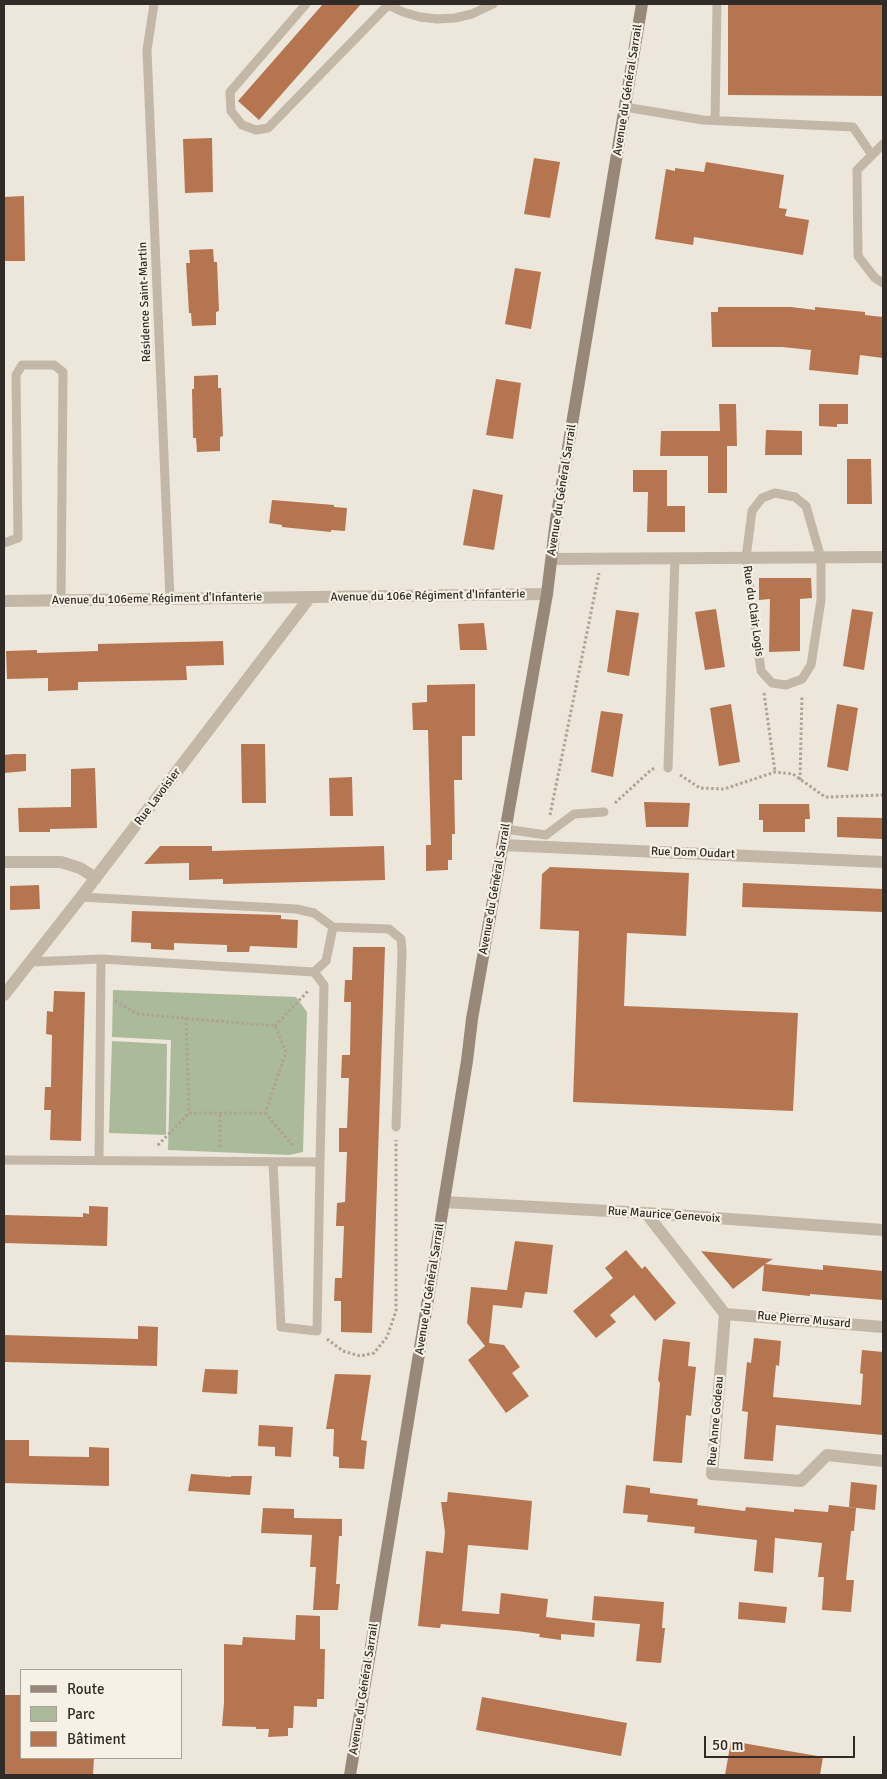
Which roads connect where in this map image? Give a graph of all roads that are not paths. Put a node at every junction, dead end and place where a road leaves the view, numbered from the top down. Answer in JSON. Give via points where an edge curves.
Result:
{"nodes":[{"id":1,"x":154,"y":4,"type":"edge"},
{"id":2,"x":306,"y":4,"type":"edge"},
{"id":3,"x":387,"y":4,"type":"edge"},
{"id":4,"x":493,"y":4,"type":"edge"},
{"id":5,"x":642,"y":4,"type":"edge"},
{"id":6,"x":717,"y":4,"type":"edge"},
{"id":7,"x":625,"y":107,"type":"junction"},
{"id":8,"x":715,"y":120,"type":"junction"},
{"id":9,"x":883,"y":144,"type":"edge"},
{"id":10,"x":872,"y":155,"type":"junction"},
{"id":11,"x":883,"y":282,"type":"edge"},
{"id":12,"x":4,"y":543,"type":"edge"},
{"id":13,"x":675,"y":558,"type":"junction"},
{"id":14,"x":746,"y":558,"type":"junction"},
{"id":15,"x":820,"y":558,"type":"junction"},
{"id":16,"x":883,"y":558,"type":"edge"},
{"id":17,"x":552,"y":559,"type":"junction"},
{"id":18,"x":547,"y":594,"type":"junction"},
{"id":19,"x":310,"y":597,"type":"junction"},
{"id":20,"x":170,"y":599,"type":"junction"},
{"id":21,"x":61,"y":601,"type":"junction"},
{"id":22,"x":4,"y":602,"type":"edge"},
{"id":23,"x":668,"y":768,"type":"road end"},
{"id":24,"x":604,"y":812,"type":"road end"},
{"id":25,"x":505,"y":829,"type":"junction"},
{"id":26,"x":502,"y":845,"type":"junction"},
{"id":27,"x":4,"y":862,"type":"edge"},
{"id":28,"x":883,"y":862,"type":"edge"},
{"id":29,"x":96,"y":878,"type":"junction"},
{"id":30,"x":81,"y":897,"type":"junction"},
{"id":31,"x":333,"y":927,"type":"junction"},
{"id":32,"x":101,"y":959,"type":"junction"},
{"id":33,"x":30,"y":962,"type":"junction"},
{"id":34,"x":316,"y":975,"type":"junction"},
{"id":35,"x":4,"y":995,"type":"edge"},
{"id":36,"x":396,"y":1127,"type":"road end"},
{"id":37,"x":4,"y":1160,"type":"edge"},
{"id":38,"x":99,"y":1161,"type":"junction"},
{"id":39,"x":273,"y":1162,"type":"junction"},
{"id":40,"x":320,"y":1162,"type":"junction"},
{"id":41,"x":444,"y":1202,"type":"junction"},
{"id":42,"x":646,"y":1213,"type":"junction"},
{"id":43,"x":883,"y":1230,"type":"edge"},
{"id":44,"x":725,"y":1314,"type":"junction"},
{"id":45,"x":883,"y":1327,"type":"edge"},
{"id":46,"x":883,"y":1461,"type":"edge"},
{"id":47,"x":350,"y":1775,"type":"edge"}],
"edges":[{"from":1,"to":20,"type":"lane","name":"Résidence Saint-Martin","via":[[147,50]]},
{"from":2,"to":3,"type":"lane","via":[[230,92],[231,111],[242,125],[256,130],[268,128]]},
{"from":3,"to":4,"type":"lane","via":[[403,12],[437,19],[472,14]]},
{"from":5,"to":7,"type":"main road","name":"Avenue du Général Sarrail"},
{"from":6,"to":8,"type":"lane"},
{"from":7,"to":8,"type":"lane"},
{"from":7,"to":17,"type":"main road","name":"Avenue du Général Sarrail"},
{"from":8,"to":10,"type":"lane","via":[[853,127]]},
{"from":9,"to":10,"type":"lane"},
{"from":10,"to":11,"type":"lane","via":[[857,170],[858,256],[875,278]]},
{"from":12,"to":21,"type":"lane","via":[[18,538],[16,375],[22,365],[54,365],[63,372]]},
{"from":13,"to":14,"type":"street","name":"Rue du Clair Logis"},
{"from":13,"to":17,"type":"street","name":"Rue du Clair Logis"},
{"from":13,"to":23,"type":"lane"},
{"from":14,"to":15,"type":"street","name":"Rue du Clair Logis"},
{"from":14,"to":15,"type":"lane","name":"Rue du Clair Logis","via":[[752,511],[762,498],[775,493],[795,497],[806,506]]},
{"from":14,"to":15,"type":"lane","name":"Rue du Clair Logis","via":[[761,671],[772,682],[786,685],[802,679],[812,665],[821,600]]},
{"from":15,"to":16,"type":"street","name":"Rue du Clair Logis"},
{"from":17,"to":18,"type":"main road","name":"Avenue du Général Sarrail"},
{"from":18,"to":19,"type":"street","name":"Avenue du 106e Régiment d'Infanterie"},
{"from":18,"to":25,"type":"main road","name":"Avenue du Général Sarrail"},
{"from":19,"to":20,"type":"street","name":"Avenue du 106eme Régiment d'Infanterie"},
{"from":19,"to":29,"type":"street","name":"Rue Lavoisier"},
{"from":20,"to":21,"type":"street","name":"Avenue du 106eme Régiment d'Infanterie"},
{"from":21,"to":22,"type":"street","name":"Avenue du 106eme Régiment d'Infanterie"},
{"from":24,"to":25,"type":"lane","via":[[574,814],[546,835]]},
{"from":25,"to":26,"type":"main road","name":"Avenue du Général Sarrail"},
{"from":26,"to":28,"type":"street","name":"Rue Dom Oudart"},
{"from":26,"to":41,"type":"main road","name":"Avenue du Général Sarrail"},
{"from":27,"to":29,"type":"street","via":[[61,862]]},
{"from":29,"to":30,"type":"street","name":"Rue Lavoisier"},
{"from":30,"to":31,"type":"lane","via":[[296,908],[314,913]]},
{"from":30,"to":33,"type":"street","name":"Rue Lavoisier"},
{"from":31,"to":34,"type":"lane","via":[[326,961]]},
{"from":31,"to":36,"type":"lane","via":[[389,929],[401,940]]},
{"from":32,"to":33,"type":"lane"},
{"from":32,"to":34,"type":"lane"},
{"from":32,"to":38,"type":"lane"},
{"from":33,"to":35,"type":"street","name":"Rue Lavoisier"},
{"from":34,"to":40,"type":"lane","via":[[324,985]]},
{"from":37,"to":38,"type":"lane"},
{"from":38,"to":39,"type":"lane"},
{"from":39,"to":40,"type":"lane"},
{"from":39,"to":40,"type":"lane","via":[[281,1327],[317,1331]]},
{"from":41,"to":42,"type":"street","name":"Rue Maurice Genevoix"},
{"from":41,"to":47,"type":"main road","name":"Avenue du Général Sarrail"},
{"from":42,"to":43,"type":"street","name":"Rue Maurice Genevoix"},
{"from":42,"to":44,"type":"street"},
{"from":44,"to":45,"type":"street","name":"Rue Pierre Musard"},
{"from":44,"to":46,"type":"street","name":"Rue Anne Godeau","via":[[712,1474],[801,1481],[828,1454]]}]}
